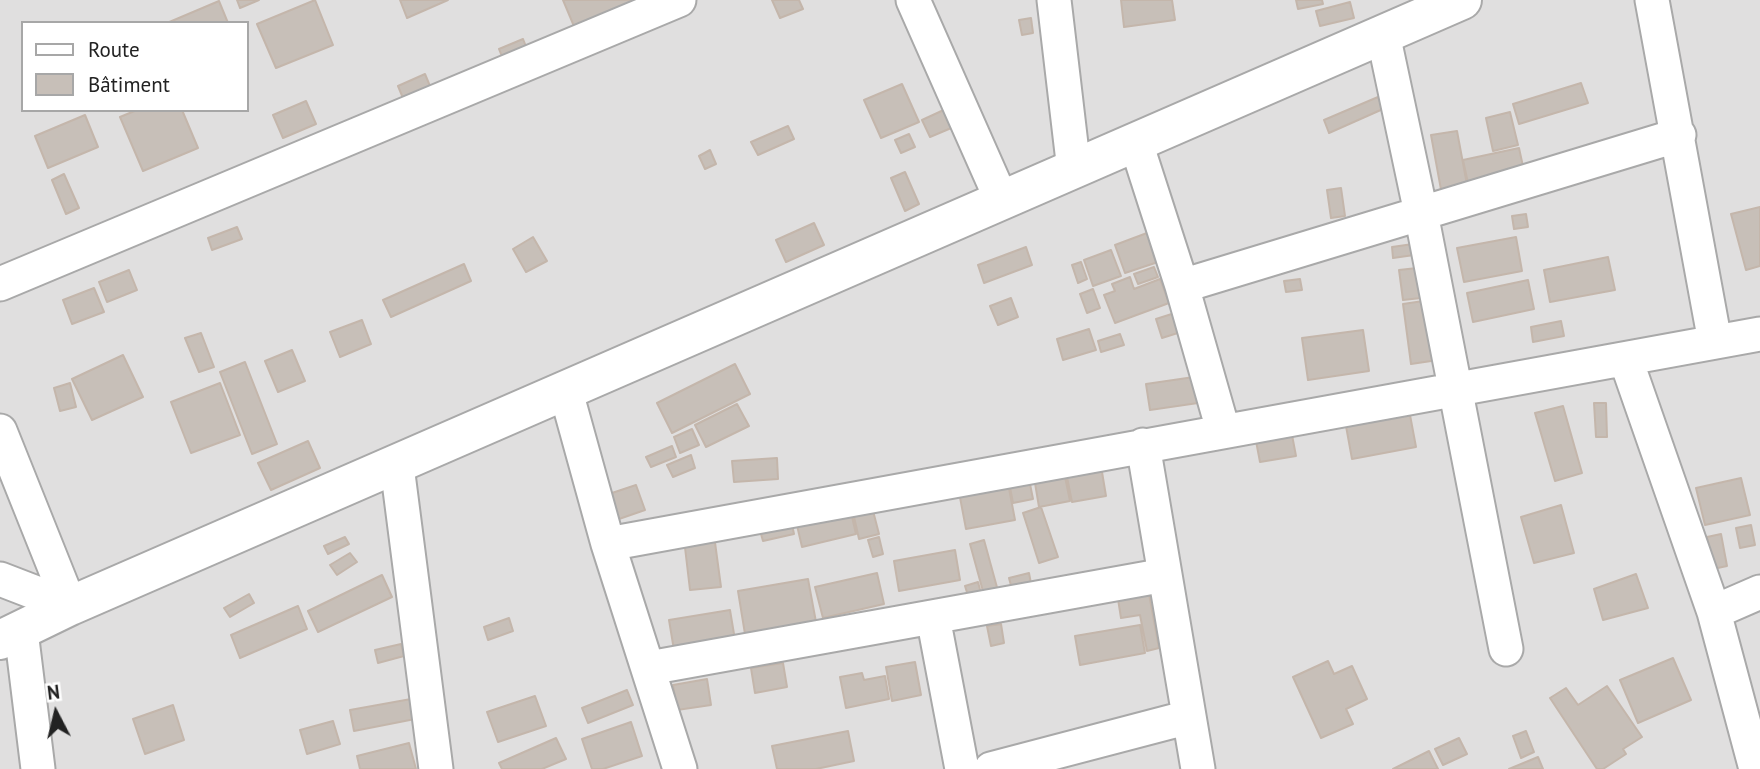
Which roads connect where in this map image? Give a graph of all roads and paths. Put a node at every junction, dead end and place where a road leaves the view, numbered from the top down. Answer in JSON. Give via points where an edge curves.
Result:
{"nodes":[{"id":1,"x":679,"y":0,"type":"edge"},
{"id":2,"x":913,"y":0,"type":"edge"},
{"id":3,"x":1054,"y":0,"type":"edge"},
{"id":4,"x":1462,"y":0,"type":"edge"},
{"id":5,"x":1652,"y":0,"type":"edge"},
{"id":6,"x":1383,"y":34,"type":"junction"},
{"id":7,"x":1679,"y":135,"type":"junction"},
{"id":8,"x":1136,"y":143,"type":"junction"},
{"id":9,"x":1074,"y":170,"type":"junction"},
{"id":10,"x":1002,"y":201,"type":"junction"},
{"id":11,"x":1421,"y":213,"type":"junction"},
{"id":12,"x":0,"y":284,"type":"edge"},
{"id":13,"x":1182,"y":286,"type":"junction"},
{"id":14,"x":1760,"y":334,"type":"edge"},
{"id":15,"x":1715,"y":342,"type":"junction"},
{"id":16,"x":1626,"y":360,"type":"junction"},
{"id":17,"x":1454,"y":389,"type":"junction"},
{"id":18,"x":566,"y":392,"type":"junction"},
{"id":19,"x":1223,"y":430,"type":"junction"},
{"id":20,"x":0,"y":431,"type":"edge"},
{"id":21,"x":1143,"y":445,"type":"junction"},
{"id":22,"x":397,"y":466,"type":"junction"},
{"id":23,"x":608,"y":544,"type":"junction"},
{"id":24,"x":1165,"y":575,"type":"junction"},
{"id":25,"x":0,"y":579,"type":"edge"},
{"id":26,"x":1760,"y":592,"type":"edge"},
{"id":27,"x":70,"y":607,"type":"junction"},
{"id":28,"x":1714,"y":612,"type":"junction"},
{"id":29,"x":933,"y":617,"type":"junction"},
{"id":30,"x":10,"y":635,"type":"edge"},
{"id":31,"x":1506,"y":649,"type":"dead end"},
{"id":32,"x":649,"y":668,"type":"junction"},
{"id":33,"x":1189,"y":717,"type":"junction"},
{"id":34,"x":38,"y":769,"type":"edge"},
{"id":35,"x":436,"y":769,"type":"edge"},
{"id":36,"x":680,"y":769,"type":"edge"},
{"id":37,"x":962,"y":769,"type":"edge"},
{"id":38,"x":990,"y":769,"type":"edge"},
{"id":39,"x":1198,"y":769,"type":"edge"},
{"id":40,"x":1756,"y":769,"type":"edge"}],
"edges":[{"from":1,"to":12,"type":"street"},
{"from":2,"to":10,"type":"street"},
{"from":3,"to":9,"type":"street"},
{"from":4,"to":6,"type":"street"},
{"from":5,"to":7,"type":"street"},
{"from":6,"to":8,"type":"street"},
{"from":6,"to":11,"type":"street"},
{"from":7,"to":11,"type":"street"},
{"from":7,"to":15,"type":"street"},
{"from":8,"to":9,"type":"street"},
{"from":8,"to":13,"type":"street"},
{"from":9,"to":10,"type":"street"},
{"from":10,"to":18,"type":"street"},
{"from":11,"to":13,"type":"street"},
{"from":11,"to":17,"type":"street"},
{"from":13,"to":19,"type":"street"},
{"from":14,"to":15,"type":"street"},
{"from":15,"to":16,"type":"street"},
{"from":16,"to":17,"type":"street"},
{"from":16,"to":28,"type":"street"},
{"from":17,"to":19,"type":"street"},
{"from":17,"to":31,"type":"street"},
{"from":18,"to":22,"type":"street"},
{"from":18,"to":23,"type":"street"},
{"from":19,"to":21,"type":"street"},
{"from":20,"to":27,"type":"street"},
{"from":21,"to":23,"type":"street"},
{"from":21,"to":24,"type":"street"},
{"from":22,"to":27,"type":"street"},
{"from":22,"to":35,"type":"street"},
{"from":23,"to":32,"type":"street"},
{"from":24,"to":29,"type":"street"},
{"from":24,"to":33,"type":"street"},
{"from":25,"to":27,"type":"street"},
{"from":26,"to":28,"type":"street"},
{"from":27,"to":30,"type":"street"},
{"from":28,"to":40,"type":"street"},
{"from":29,"to":32,"type":"street"},
{"from":29,"to":37,"type":"street"},
{"from":30,"to":34,"type":"street"},
{"from":32,"to":36,"type":"street"},
{"from":33,"to":38,"type":"street"},
{"from":33,"to":39,"type":"street"}]}
